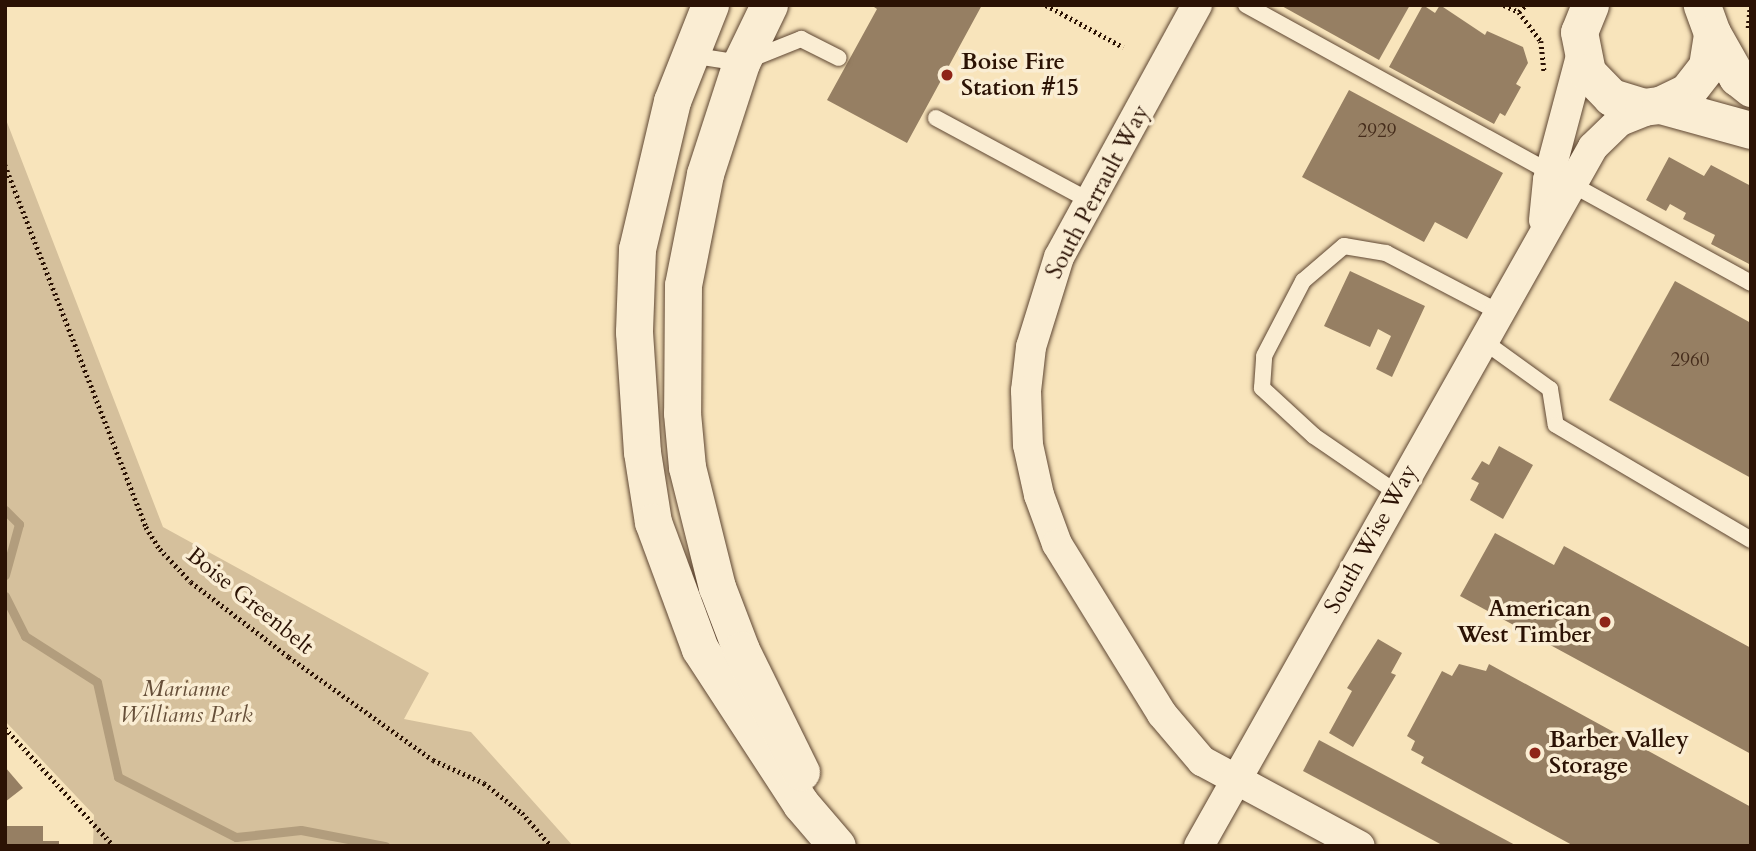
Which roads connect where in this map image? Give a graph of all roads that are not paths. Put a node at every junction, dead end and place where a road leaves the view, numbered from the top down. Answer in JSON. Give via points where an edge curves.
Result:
{"nodes":[{"id":1,"x":710,"y":5,"type":"edge"},
{"id":2,"x":769,"y":5,"type":"edge"},
{"id":3,"x":1197,"y":5,"type":"edge"},
{"id":4,"x":1246,"y":5,"type":"edge"},
{"id":5,"x":1709,"y":16,"type":"edge"},
{"id":6,"x":1577,"y":25,"type":"edge"},
{"id":7,"x":690,"y":55,"type":"junction"},
{"id":8,"x":839,"y":58,"type":"dead end"},
{"id":9,"x":741,"y":63,"type":"junction"},
{"id":10,"x":1751,"y":88,"type":"edge"},
{"id":11,"x":1660,"y":105,"type":"junction"},
{"id":12,"x":936,"y":118,"type":"dead end"},
{"id":13,"x":1751,"y":130,"type":"edge"},
{"id":14,"x":1561,"y":178,"type":"junction"},
{"id":15,"x":1091,"y":202,"type":"junction"},
{"id":16,"x":1751,"y":284,"type":"edge"},
{"id":17,"x":1499,"y":312,"type":"junction"},
{"id":18,"x":1482,"y":340,"type":"junction"},
{"id":19,"x":1397,"y":493,"type":"junction"},
{"id":20,"x":1751,"y":540,"type":"edge"},
{"id":21,"x":1237,"y":780,"type":"junction"},
{"id":22,"x":837,"y":846,"type":"edge"},
{"id":23,"x":844,"y":846,"type":"edge"},
{"id":24,"x":1199,"y":846,"type":"edge"},
{"id":25,"x":1360,"y":846,"type":"edge"}],
"edges":[{"from":1,"to":7,"type":"street"},
{"from":2,"to":9,"type":"street"},
{"from":3,"to":15,"type":"street","name":"South Perrault Way"},
{"from":4,"to":14,"type":"lane"},
{"from":5,"to":10,"type":"street","via":[[1737,77]]},
{"from":5,"to":11,"type":"street","via":[[1707,66],[1699,81]]},
{"from":6,"to":11,"type":"street","via":[[1587,72],[1611,97],[1643,107]]},
{"from":6,"to":14,"type":"street","name":"South Wise Way"},
{"from":7,"to":9,"type":"lane"},
{"from":7,"to":22,"type":"street","via":[[652,173],[633,290],[639,416],[653,522],[700,649],[793,793]]},
{"from":8,"to":9,"type":"lane","via":[[801,39]]},
{"from":9,"to":23,"type":"street","via":[[705,174],[683,285],[680,348],[687,467],[717,586],[741,650],[809,789]]},
{"from":11,"to":13,"type":"street"},
{"from":11,"to":14,"type":"street","name":"South Wise Way","via":[[1620,121]]},
{"from":12,"to":15,"type":"lane"},
{"from":14,"to":16,"type":"lane"},
{"from":14,"to":17,"type":"street","name":"South Wise Way","via":[[1543,232]]},
{"from":15,"to":21,"type":"street","name":"South Perrault Way","via":[[1059,257],[1031,347],[1026,391],[1028,445],[1038,495],[1077,582],[1162,715],[1202,761]]},
{"from":17,"to":18,"type":"street","name":"South Wise Way"},
{"from":17,"to":19,"type":"lane","via":[[1387,253],[1344,246],[1303,281],[1265,356],[1262,388],[1314,436]]},
{"from":18,"to":19,"type":"street","name":"South Wise Way"},
{"from":18,"to":20,"type":"lane","via":[[1550,389],[1556,425]]},
{"from":19,"to":21,"type":"street","name":"South Wise Way"},
{"from":21,"to":24,"type":"street","name":"South Wise Way"},
{"from":21,"to":25,"type":"street","name":"South Perrault Way"}]}
